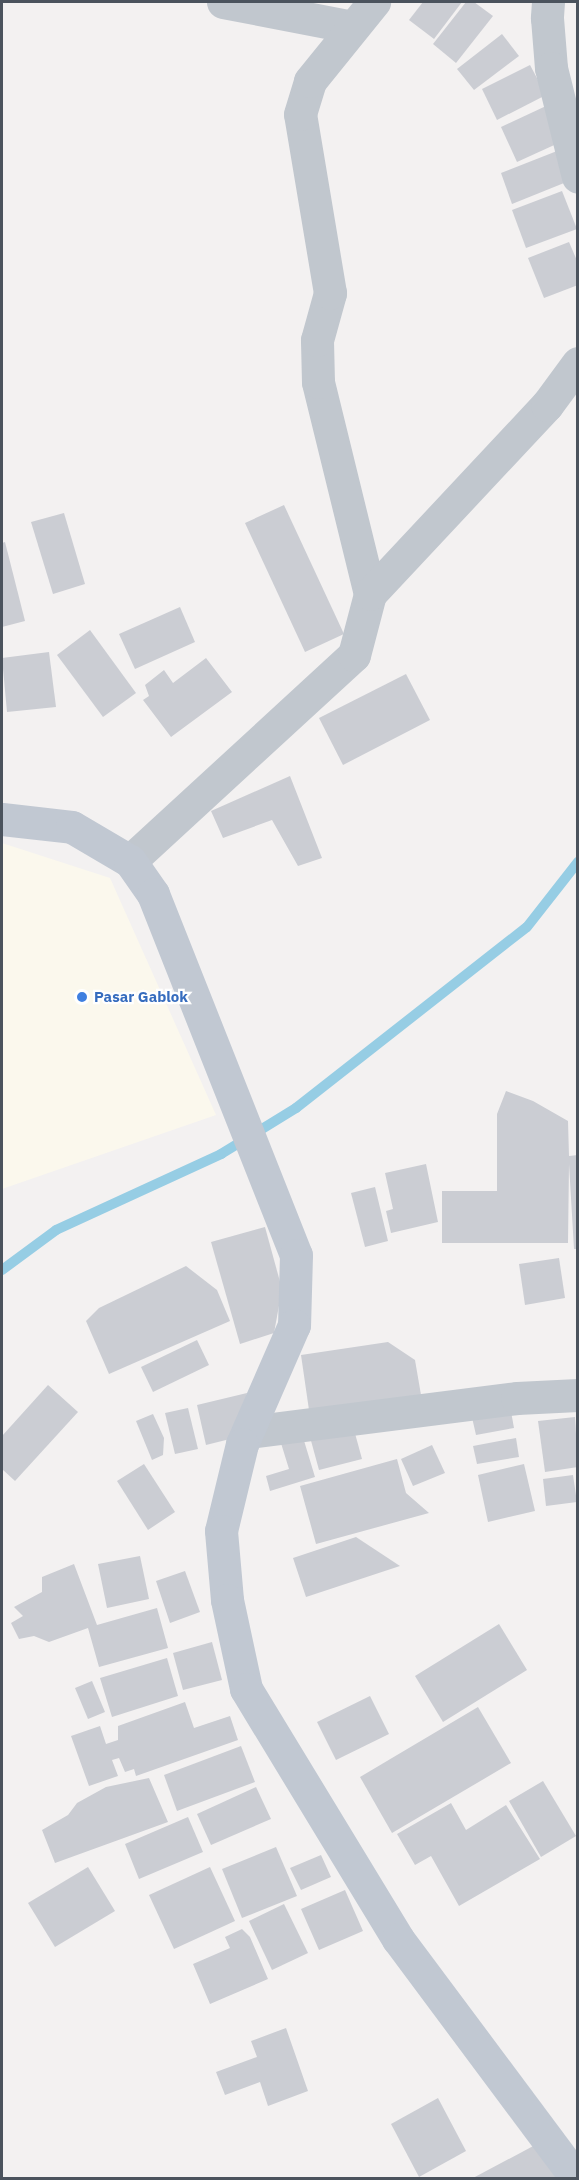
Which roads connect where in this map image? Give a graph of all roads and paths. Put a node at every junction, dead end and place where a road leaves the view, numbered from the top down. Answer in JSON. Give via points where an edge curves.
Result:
{"nodes":[{"id":1,"x":224,"y":2,"type":"edge"},
{"id":2,"x":374,"y":2,"type":"edge"},
{"id":3,"x":548,"y":2,"type":"edge"},
{"id":4,"x":353,"y":27,"type":"junction"},
{"id":5,"x":578,"y":177,"type":"edge"},
{"id":6,"x":578,"y":363,"type":"edge"},
{"id":7,"x":370,"y":594,"type":"junction"},
{"id":8,"x":2,"y":819,"type":"edge"},
{"id":9,"x":130,"y":861,"type":"junction"},
{"id":10,"x":578,"y":1395,"type":"edge"},
{"id":11,"x":248,"y":1432,"type":"junction"},
{"id":12,"x":576,"y":2178,"type":"edge"}],
"edges":[{"from":1,"to":4,"type":"street"},
{"from":2,"to":4,"type":"street"},
{"from":3,"to":5,"type":"street","via":[[551,68]]},
{"from":4,"to":7,"type":"street","via":[[310,81],[300,114],[330,293],[317,340],[318,382]]},
{"from":6,"to":7,"type":"street","via":[[547,405]]},
{"from":7,"to":9,"type":"street","via":[[354,655]]},
{"from":8,"to":9,"type":"main road","via":[[72,827]]},
{"from":9,"to":11,"type":"main road","via":[[153,894],[296,1255],[294,1324]]},
{"from":10,"to":11,"type":"street","via":[[518,1398]]},
{"from":11,"to":12,"type":"main road","via":[[221,1531],[227,1600],[246,1689],[398,1939]]}]}
